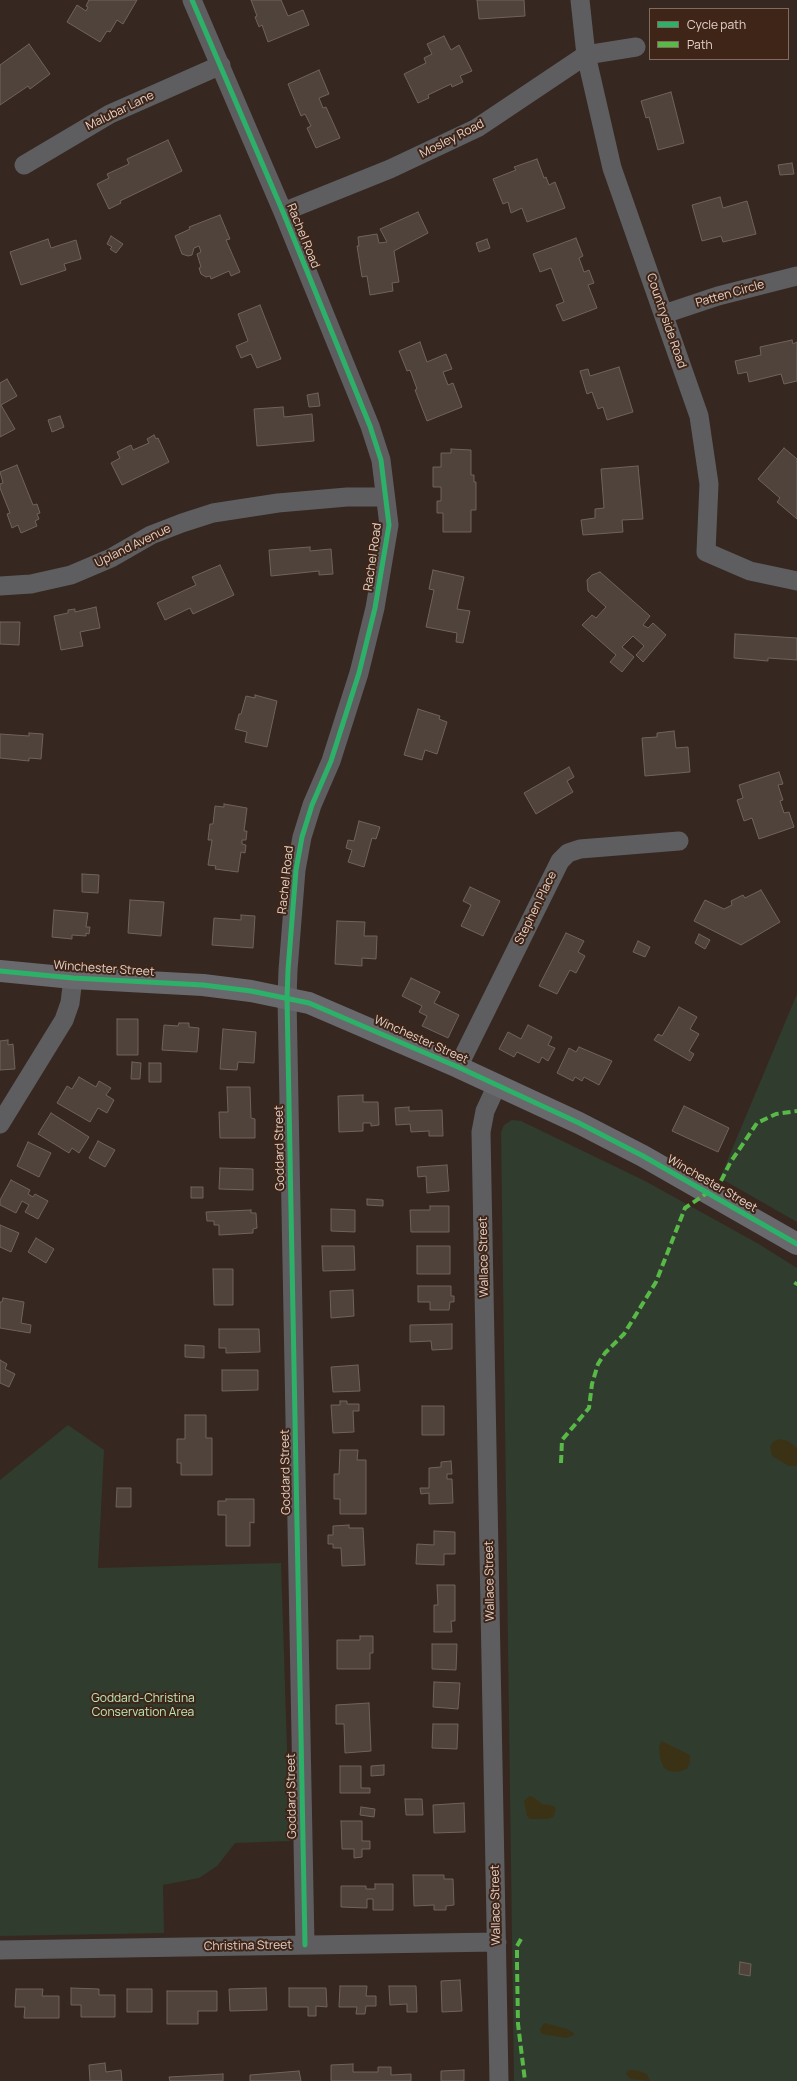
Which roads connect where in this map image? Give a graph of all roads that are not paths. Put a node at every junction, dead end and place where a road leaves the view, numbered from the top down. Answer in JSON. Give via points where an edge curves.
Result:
{"nodes":[{"id":1,"x":192,"y":0,"type":"edge"},
{"id":2,"x":580,"y":0,"type":"edge"},
{"id":3,"x":636,"y":47,"type":"dead end"},
{"id":4,"x":586,"y":55,"type":"junction"},
{"id":5,"x":221,"y":66,"type":"junction"},
{"id":6,"x":24,"y":165,"type":"dead end"},
{"id":7,"x":283,"y":212,"type":"junction"},
{"id":8,"x":797,"y":276,"type":"edge"},
{"id":9,"x":664,"y":314,"type":"junction"},
{"id":10,"x":385,"y":497,"type":"junction"},
{"id":11,"x":797,"y":581,"type":"edge"},
{"id":12,"x":0,"y":586,"type":"edge"},
{"id":13,"x":679,"y":841,"type":"dead end"},
{"id":14,"x":0,"y":971,"type":"edge"},
{"id":15,"x":73,"y":978,"type":"junction"},
{"id":16,"x":287,"y":998,"type":"junction"},
{"id":17,"x":458,"y":1067,"type":"junction"},
{"id":18,"x":497,"y":1084,"type":"junction"},
{"id":19,"x":0,"y":1124,"type":"edge"},
{"id":20,"x":797,"y":1244,"type":"edge"},
{"id":21,"x":497,"y":1942,"type":"junction"},
{"id":22,"x":305,"y":1945,"type":"junction"},
{"id":23,"x":0,"y":1950,"type":"edge"},
{"id":24,"x":499,"y":2081,"type":"edge"}],
"edges":[{"from":1,"to":5,"type":"street","name":"Rachel Road"},
{"from":2,"to":4,"type":"street","name":"Countryside Road"},
{"from":3,"to":4,"type":"street","name":"Mosley Road"},
{"from":4,"to":7,"type":"street","name":"Mosley Road","via":[[477,128],[390,169]]},
{"from":4,"to":9,"type":"street","name":"Countryside Road","via":[[612,168]]},
{"from":5,"to":6,"type":"street","name":"Malubar Lane","via":[[110,114]]},
{"from":5,"to":7,"type":"street","name":"Rachel Road"},
{"from":7,"to":10,"type":"street","name":"Rachel Road","via":[[370,426],[381,460]]},
{"from":8,"to":9,"type":"street","name":"Patten Circle","via":[[718,296]]},
{"from":9,"to":11,"type":"street","name":"Countryside Road","via":[[700,424],[709,484],[706,552],[750,571]]},
{"from":10,"to":12,"type":"street","name":"Upland Avenue","via":[[347,497],[278,503],[213,513],[151,535],[111,558],[71,575],[31,584]]},
{"from":10,"to":16,"type":"street","name":"Rachel Road","via":[[389,524],[375,608],[357,680],[331,761],[306,821],[298,852]]},
{"from":13,"to":17,"type":"street","name":"Stephen Place","via":[[580,849],[568,853],[560,860]]},
{"from":14,"to":15,"type":"street","name":"Winchester Street"},
{"from":15,"to":16,"type":"street","name":"Winchester Street","via":[[203,985]]},
{"from":15,"to":19,"type":"street","via":[[70,1003],[64,1020]]},
{"from":16,"to":17,"type":"street","name":"Winchester Street","via":[[333,1012]]},
{"from":16,"to":22,"type":"street","name":"Goddard Street"},
{"from":17,"to":18,"type":"street","name":"Winchester Street"},
{"from":18,"to":20,"type":"street","name":"Winchester Street","via":[[643,1156]]},
{"from":18,"to":21,"type":"street","name":"Wallace Street","via":[[485,1111],[481,1132]]},
{"from":21,"to":22,"type":"street","name":"Christina Street"},
{"from":21,"to":24,"type":"street","name":"Wallace Street"},
{"from":22,"to":23,"type":"street","name":"Christina Street"}]}
